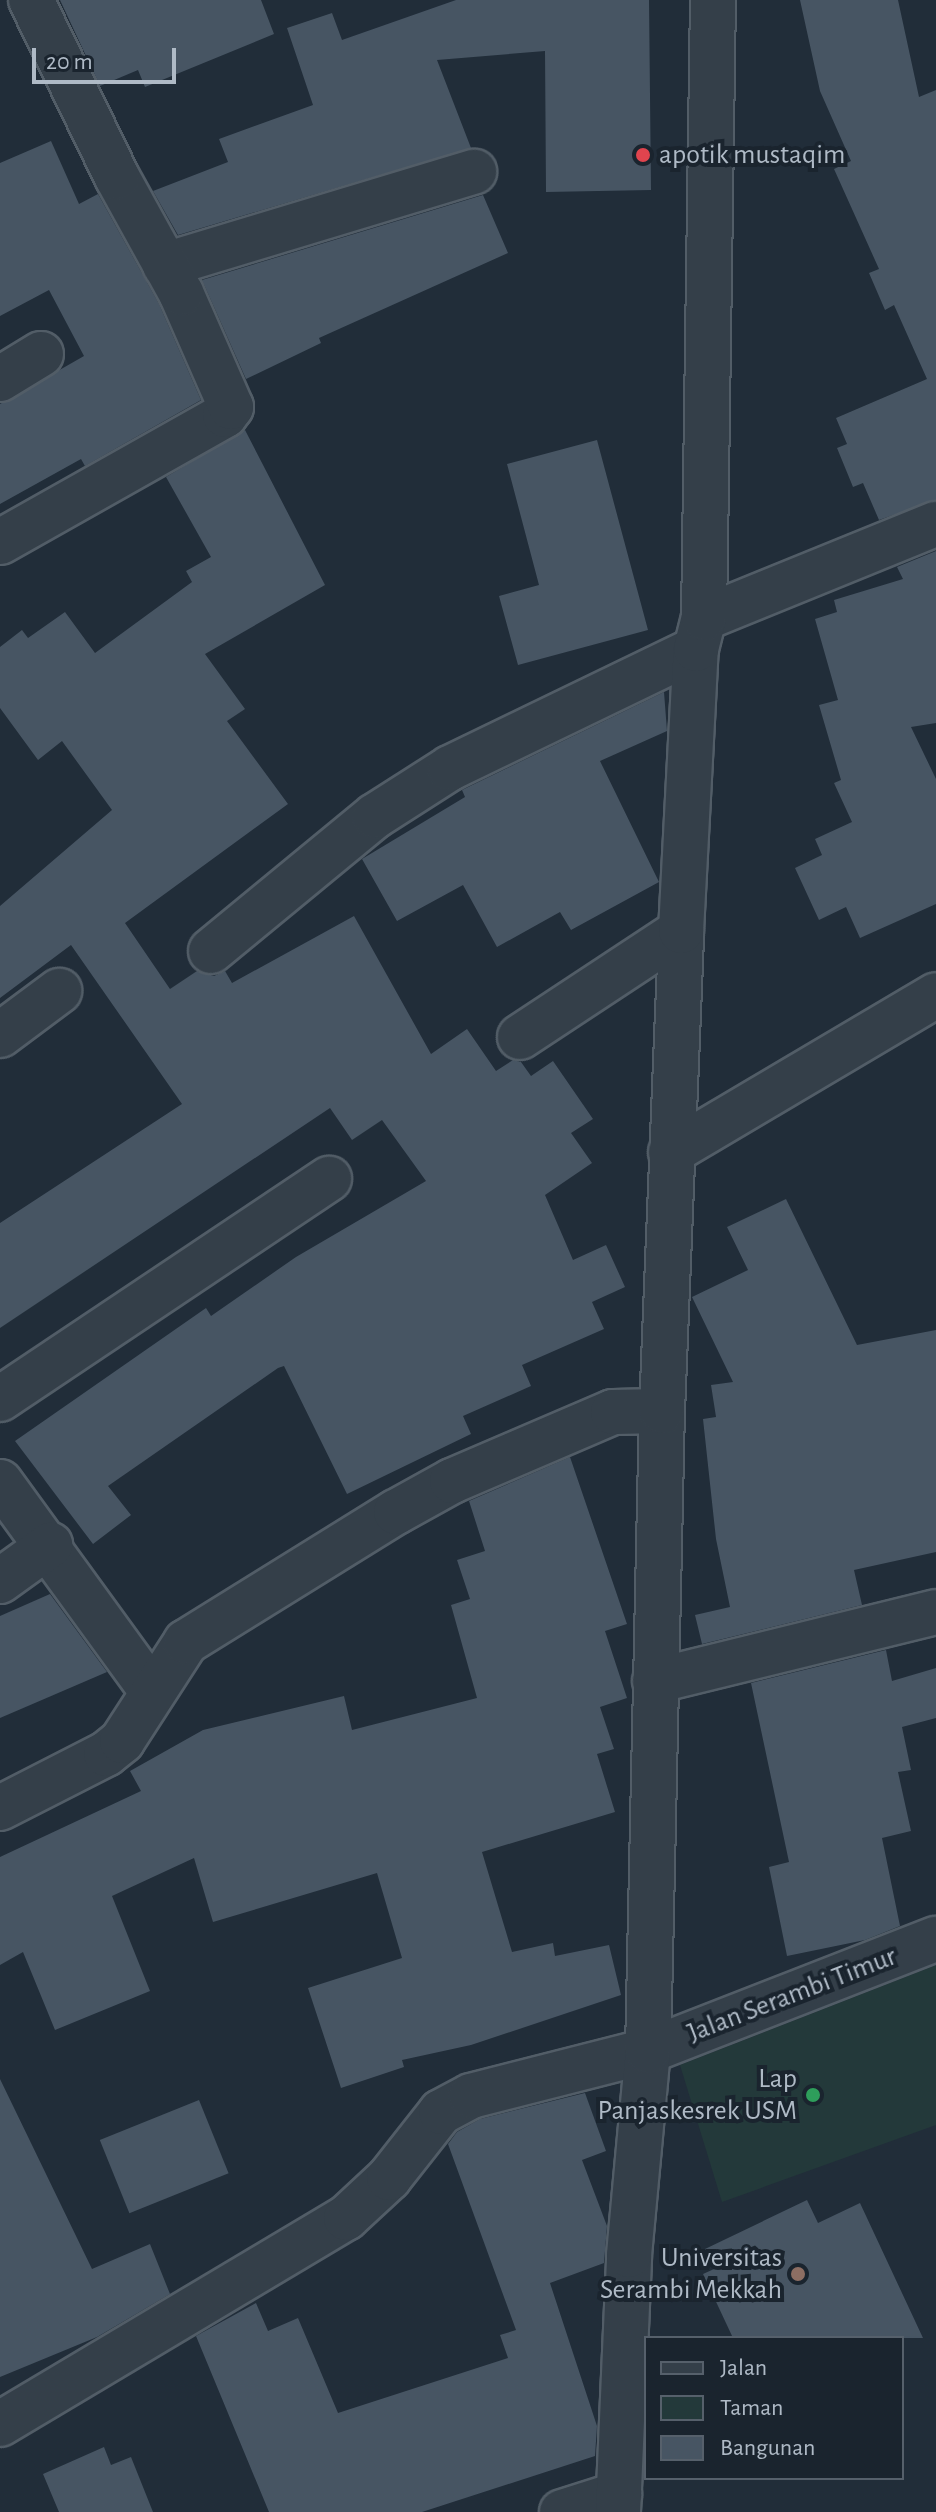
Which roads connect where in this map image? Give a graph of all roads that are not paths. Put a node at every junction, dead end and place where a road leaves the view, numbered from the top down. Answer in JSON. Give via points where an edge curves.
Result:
{"nodes":[{"id":1,"x":31,"y":0,"type":"edge"},
{"id":2,"x":713,"y":0,"type":"edge"},
{"id":3,"x":474,"y":172,"type":"dead end"},
{"id":4,"x":165,"y":265,"type":"junction"},
{"id":5,"x":41,"y":354,"type":"dead end"},
{"id":6,"x":0,"y":379,"type":"edge"},
{"id":7,"x":936,"y":524,"type":"edge"},
{"id":8,"x":0,"y":542,"type":"edge"},
{"id":9,"x":700,"y":633,"type":"junction"},
{"id":10,"x":681,"y":931,"type":"junction"},
{"id":11,"x":211,"y":951,"type":"dead end"},
{"id":12,"x":59,"y":991,"type":"dead end"},
{"id":13,"x":936,"y":995,"type":"edge"},
{"id":14,"x":0,"y":1035,"type":"edge"},
{"id":15,"x":520,"y":1037,"type":"dead end"},
{"id":16,"x":671,"y":1152,"type":"junction"},
{"id":17,"x":329,"y":1179,"type":"dead end"},
{"id":18,"x":0,"y":1399,"type":"edge"},
{"id":19,"x":662,"y":1411,"type":"junction"},
{"id":20,"x":0,"y":1482,"type":"edge"},
{"id":21,"x":50,"y":1545,"type":"junction"},
{"id":22,"x":0,"y":1581,"type":"edge"},
{"id":23,"x":936,"y":1612,"type":"edge"},
{"id":24,"x":655,"y":1681,"type":"junction"},
{"id":25,"x":151,"y":1690,"type":"junction"},
{"id":26,"x":0,"y":1808,"type":"edge"},
{"id":27,"x":936,"y":1939,"type":"edge"},
{"id":28,"x":648,"y":2051,"type":"junction"},
{"id":29,"x":0,"y":2424,"type":"edge"},
{"id":30,"x":619,"y":2503,"type":"edge"},
{"id":31,"x":562,"y":2512,"type":"edge"}],
"edges":[{"from":1,"to":4,"type":"street"},
{"from":2,"to":9,"type":"street"},
{"from":3,"to":4,"type":"street"},
{"from":4,"to":8,"type":"street","via":[[231,407]]},
{"from":5,"to":6,"type":"street"},
{"from":7,"to":9,"type":"street"},
{"from":9,"to":10,"type":"street"},
{"from":9,"to":11,"type":"street","via":[[450,768],[375,816]]},
{"from":10,"to":15,"type":"street"},
{"from":10,"to":16,"type":"street"},
{"from":12,"to":14,"type":"street"},
{"from":13,"to":16,"type":"street"},
{"from":16,"to":19,"type":"street"},
{"from":17,"to":18,"type":"street"},
{"from":19,"to":24,"type":"street"},
{"from":19,"to":25,"type":"street","via":[[613,1412],[452,1481],[186,1642]]},
{"from":20,"to":21,"type":"street"},
{"from":21,"to":22,"type":"street"},
{"from":21,"to":25,"type":"street"},
{"from":23,"to":24,"type":"street"},
{"from":24,"to":28,"type":"street"},
{"from":25,"to":26,"type":"street","via":[[137,1720],[106,1754]]},
{"from":27,"to":28,"type":"street","name":"Jalan Serambi Timur"},
{"from":28,"to":29,"type":"street","name":"Jalan Serambi Timur","via":[[498,2085],[441,2112],[389,2178],[346,2218]]},
{"from":28,"to":30,"type":"street","via":[[629,2255]]},
{"from":30,"to":31,"type":"street"}]}
